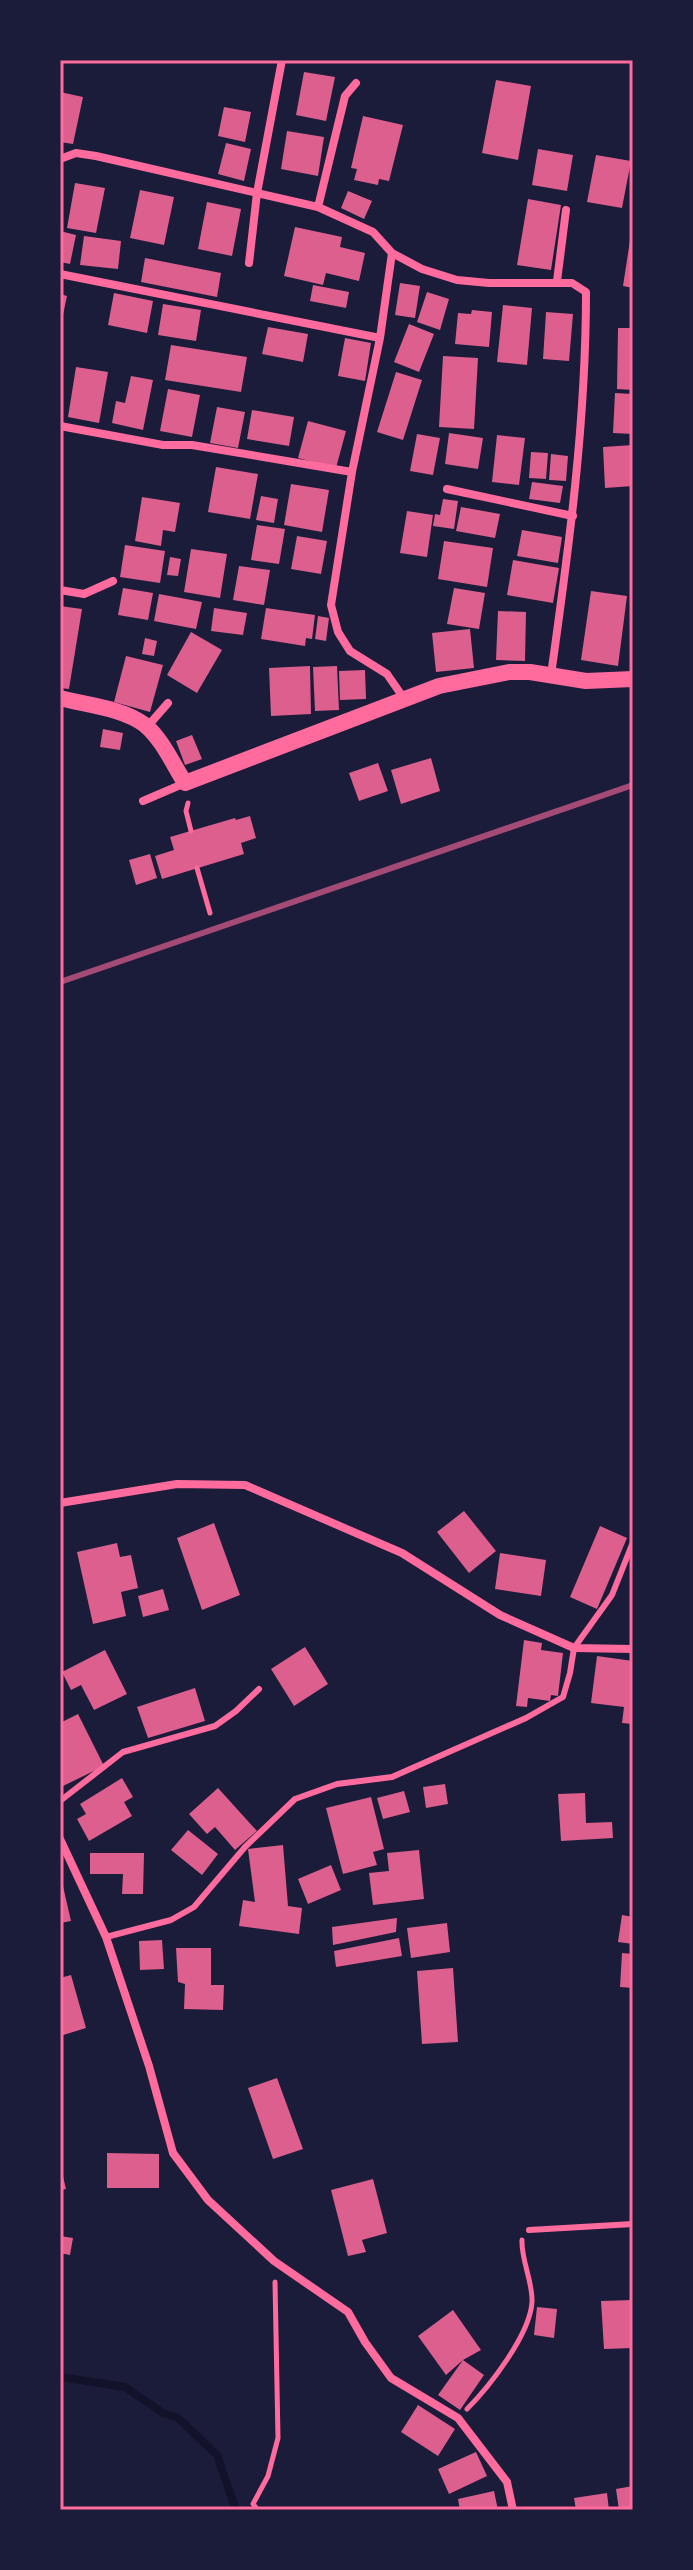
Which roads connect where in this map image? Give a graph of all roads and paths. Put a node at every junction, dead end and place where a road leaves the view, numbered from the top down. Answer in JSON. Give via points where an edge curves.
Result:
{"nodes":[{"id":1,"x":282,"y":60,"type":"edge"},
{"id":2,"x":356,"y":83,"type":"dead end"},
{"id":3,"x":60,"y":159,"type":"edge"},
{"id":4,"x":257,"y":193,"type":"junction"},
{"id":5,"x":318,"y":207,"type":"junction"},
{"id":6,"x":566,"y":210,"type":"dead end"},
{"id":7,"x":392,"y":253,"type":"junction"},
{"id":8,"x":249,"y":263,"type":"dead end"},
{"id":9,"x":60,"y":274,"type":"edge"},
{"id":10,"x":557,"y":281,"type":"junction"},
{"id":11,"x":380,"y":338,"type":"junction"},
{"id":12,"x":60,"y":426,"type":"edge"},
{"id":13,"x":352,"y":472,"type":"junction"},
{"id":14,"x":447,"y":489,"type":"dead end"},
{"id":15,"x":573,"y":516,"type":"junction"},
{"id":16,"x":113,"y":581,"type":"dead end"},
{"id":17,"x":60,"y":590,"type":"edge"},
{"id":18,"x":551,"y":675,"type":"junction"},
{"id":19,"x":633,"y":679,"type":"edge"},
{"id":20,"x":60,"y":698,"type":"edge"},
{"id":21,"x":405,"y":701,"type":"junction"},
{"id":22,"x":168,"y":703,"type":"dead end"},
{"id":23,"x":147,"y":727,"type":"junction"},
{"id":24,"x":185,"y":783,"type":"junction"},
{"id":25,"x":143,"y":801,"type":"dead end"},
{"id":26,"x":191,"y":831,"type":"dead end"},
{"id":27,"x":197,"y":868,"type":"dead end"},
{"id":28,"x":210,"y":913,"type":"dead end"},
{"id":29,"x":60,"y":1503,"type":"edge"},
{"id":30,"x":633,"y":1542,"type":"edge"},
{"id":31,"x":574,"y":1648,"type":"junction"},
{"id":32,"x":633,"y":1649,"type":"edge"},
{"id":33,"x":259,"y":1689,"type":"dead end"},
{"id":34,"x":60,"y":1801,"type":"edge"},
{"id":35,"x":60,"y":1839,"type":"edge"},
{"id":36,"x":106,"y":1937,"type":"junction"},
{"id":37,"x":633,"y":2224,"type":"edge"},
{"id":38,"x":529,"y":2230,"type":"joint"},
{"id":39,"x":274,"y":2261,"type":"junction"},
{"id":40,"x":458,"y":2418,"type":"junction"},
{"id":41,"x":251,"y":2507,"type":"edge"},
{"id":42,"x":258,"y":2510,"type":"edge"},
{"id":43,"x":513,"y":2510,"type":"edge"}],
"edges":[{"from":1,"to":4,"type":"street"},
{"from":2,"to":5,"type":"street","via":[[345,96]]},
{"from":3,"to":4,"type":"street","via":[[76,153],[96,156]]},
{"from":4,"to":5,"type":"street"},
{"from":4,"to":8,"type":"street"},
{"from":5,"to":7,"type":"street","via":[[373,232]]},
{"from":6,"to":10,"type":"street"},
{"from":7,"to":10,"type":"street","via":[[457,280]]},
{"from":7,"to":11,"type":"street"},
{"from":9,"to":11,"type":"street"},
{"from":10,"to":15,"type":"street","via":[[586,292],[584,403]]},
{"from":11,"to":13,"type":"street"},
{"from":12,"to":13,"type":"street"},
{"from":13,"to":21,"type":"street","via":[[331,605],[350,651],[387,674]]},
{"from":14,"to":15,"type":"street"},
{"from":15,"to":18,"type":"street"},
{"from":16,"to":17,"type":"street","via":[[84,594]]},
{"from":18,"to":19,"type":"main road","via":[[586,681]]},
{"from":18,"to":21,"type":"main road","via":[[509,672],[439,686]]},
{"from":20,"to":23,"type":"main road","via":[[118,713]]},
{"from":21,"to":24,"type":"main road"},
{"from":22,"to":23,"type":"street"},
{"from":23,"to":24,"type":"main road"},
{"from":24,"to":25,"type":"street"},
{"from":24,"to":26,"type":"path"},
{"from":27,"to":28,"type":"path"},
{"from":29,"to":31,"type":"street","via":[[177,1484],[245,1485],[402,1553],[500,1615]]},
{"from":30,"to":31,"type":"lane","via":[[612,1595]]},
{"from":31,"to":32,"type":"street"},
{"from":31,"to":36,"type":"lane","via":[[563,1697],[392,1777],[337,1784],[295,1799],[194,1907],[171,1920]]},
{"from":33,"to":34,"type":"lane","via":[[215,1726],[123,1752]]},
{"from":35,"to":36,"type":"street"},
{"from":36,"to":39,"type":"street","via":[[173,2153],[208,2200]]},
{"from":37,"to":38,"type":"lane"},
{"from":38,"to":40,"type":"path","via":[[521,2242],[532,2302],[521,2337],[485,2391]]},
{"from":39,"to":40,"type":"street","via":[[348,2312],[391,2378]]},
{"from":39,"to":41,"type":"path","via":[[278,2438],[268,2476]]},
{"from":40,"to":43,"type":"street","via":[[507,2482]]},
{"from":41,"to":42,"type":"path"}]}
